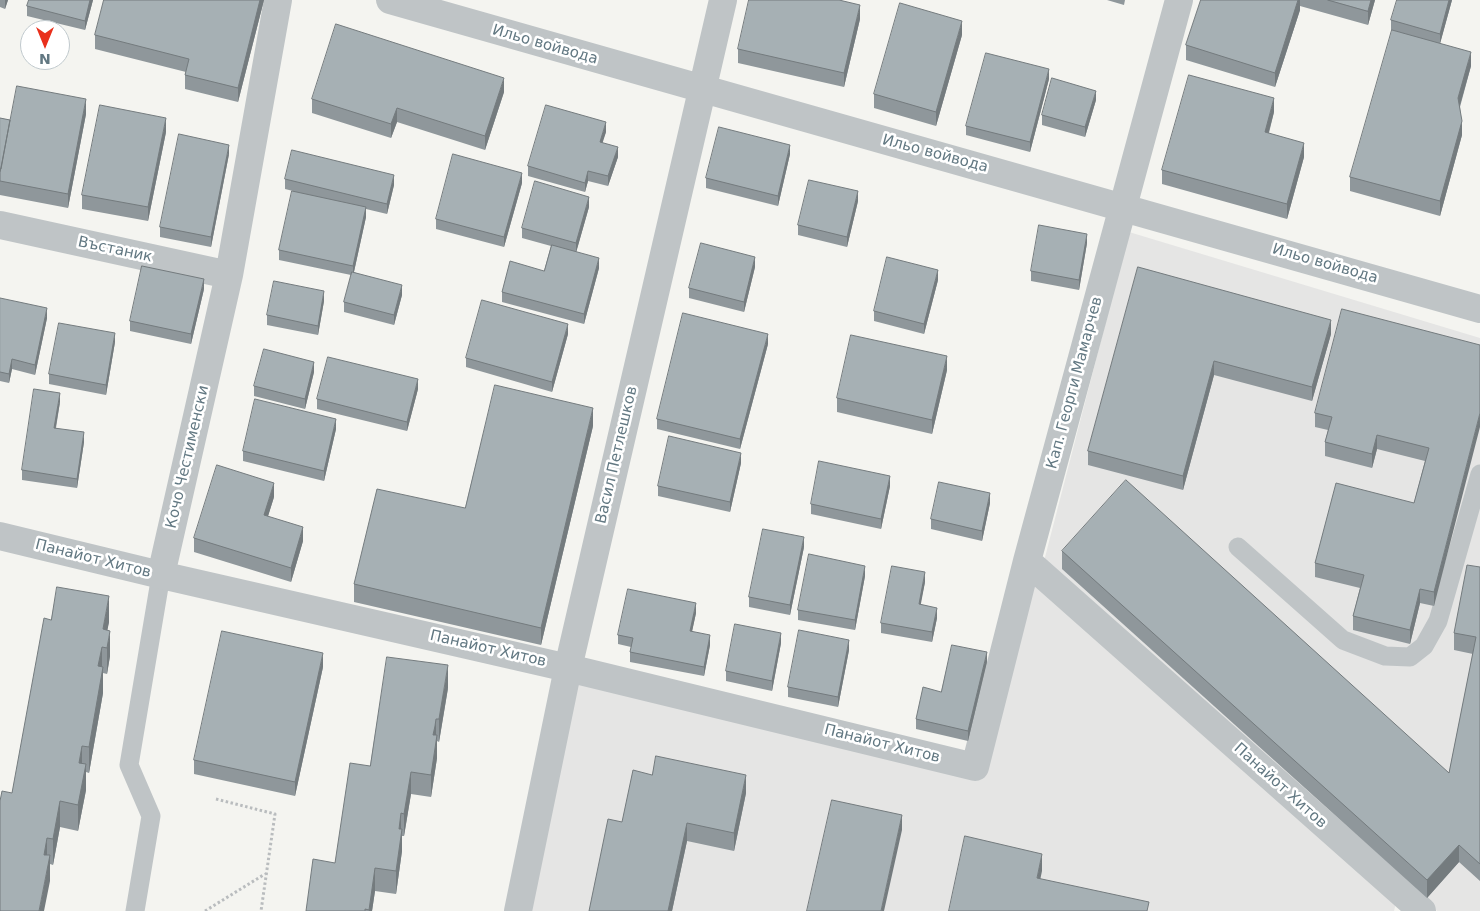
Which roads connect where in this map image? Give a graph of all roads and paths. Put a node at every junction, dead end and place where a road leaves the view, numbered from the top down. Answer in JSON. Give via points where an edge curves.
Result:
{"nodes":[{"id":1,"x":278,"y":0,"type":"edge"},
{"id":2,"x":390,"y":0,"type":"edge"},
{"id":3,"x":722,"y":0,"type":"edge"},
{"id":4,"x":1180,"y":0,"type":"edge"},
{"id":5,"x":701,"y":89,"type":"junction"},
{"id":6,"x":1123,"y":206,"type":"junction"},
{"id":7,"x":0,"y":225,"type":"edge"},
{"id":8,"x":229,"y":275,"type":"junction"},
{"id":9,"x":1480,"y":309,"type":"edge"},
{"id":10,"x":1480,"y":474,"type":"edge"},
{"id":11,"x":0,"y":536,"type":"edge"},
{"id":12,"x":1238,"y":546,"type":"dead end"},
{"id":13,"x":1027,"y":561,"type":"junction"},
{"id":14,"x":161,"y":575,"type":"junction"},
{"id":15,"x":568,"y":668,"type":"junction"},
{"id":16,"x":975,"y":767,"type":"joint"},
{"id":17,"x":216,"y":799,"type":"dead end"},
{"id":18,"x":266,"y":873,"type":"junction"},
{"id":19,"x":1397,"y":901,"type":"edge"},
{"id":20,"x":135,"y":911,"type":"edge"},
{"id":21,"x":205,"y":911,"type":"edge"},
{"id":22,"x":261,"y":911,"type":"edge"},
{"id":23,"x":518,"y":911,"type":"edge"},
{"id":24,"x":1422,"y":911,"type":"edge"}],
"edges":[{"from":1,"to":8,"type":"street","name":"Кочо Честименски"},
{"from":2,"to":5,"type":"street","name":"Ильо войвода"},
{"from":3,"to":5,"type":"street","name":"Васил Петлешков"},
{"from":4,"to":6,"type":"street","name":"Кап. Георги Мамарчев"},
{"from":5,"to":6,"type":"street","name":"Ильо войвода"},
{"from":5,"to":15,"type":"street","name":"Васил Петлешков"},
{"from":6,"to":9,"type":"street","name":"Ильо войвода"},
{"from":6,"to":13,"type":"street","name":"Кап. Георги Мамарчев"},
{"from":7,"to":8,"type":"street","name":"Въстаник"},
{"from":8,"to":14,"type":"street","name":"Кочо Честименски"},
{"from":10,"to":12,"type":"lane","via":[[1438,621],[1424,646],[1410,657],[1385,656],[1343,640]]},
{"from":11,"to":14,"type":"street","name":"Панайот Хитов"},
{"from":13,"to":16,"type":"street","name":"Кап. Георги Мамарчев"},
{"from":13,"to":19,"type":"street","name":"Панайот Хитов"},
{"from":14,"to":15,"type":"street","name":"Панайот Хитов"},
{"from":14,"to":20,"type":"lane","name":"Кочо Честименски","via":[[129,766],[151,816]]},
{"from":15,"to":16,"type":"street","name":"Панайот Хитов"},
{"from":15,"to":23,"type":"street","name":"Васил Петлешков"},
{"from":17,"to":18,"type":"path","via":[[275,814]]},
{"from":18,"to":21,"type":"path"},
{"from":18,"to":22,"type":"path"},
{"from":19,"to":24,"type":"street","name":"Панайот Хитов"}]}
